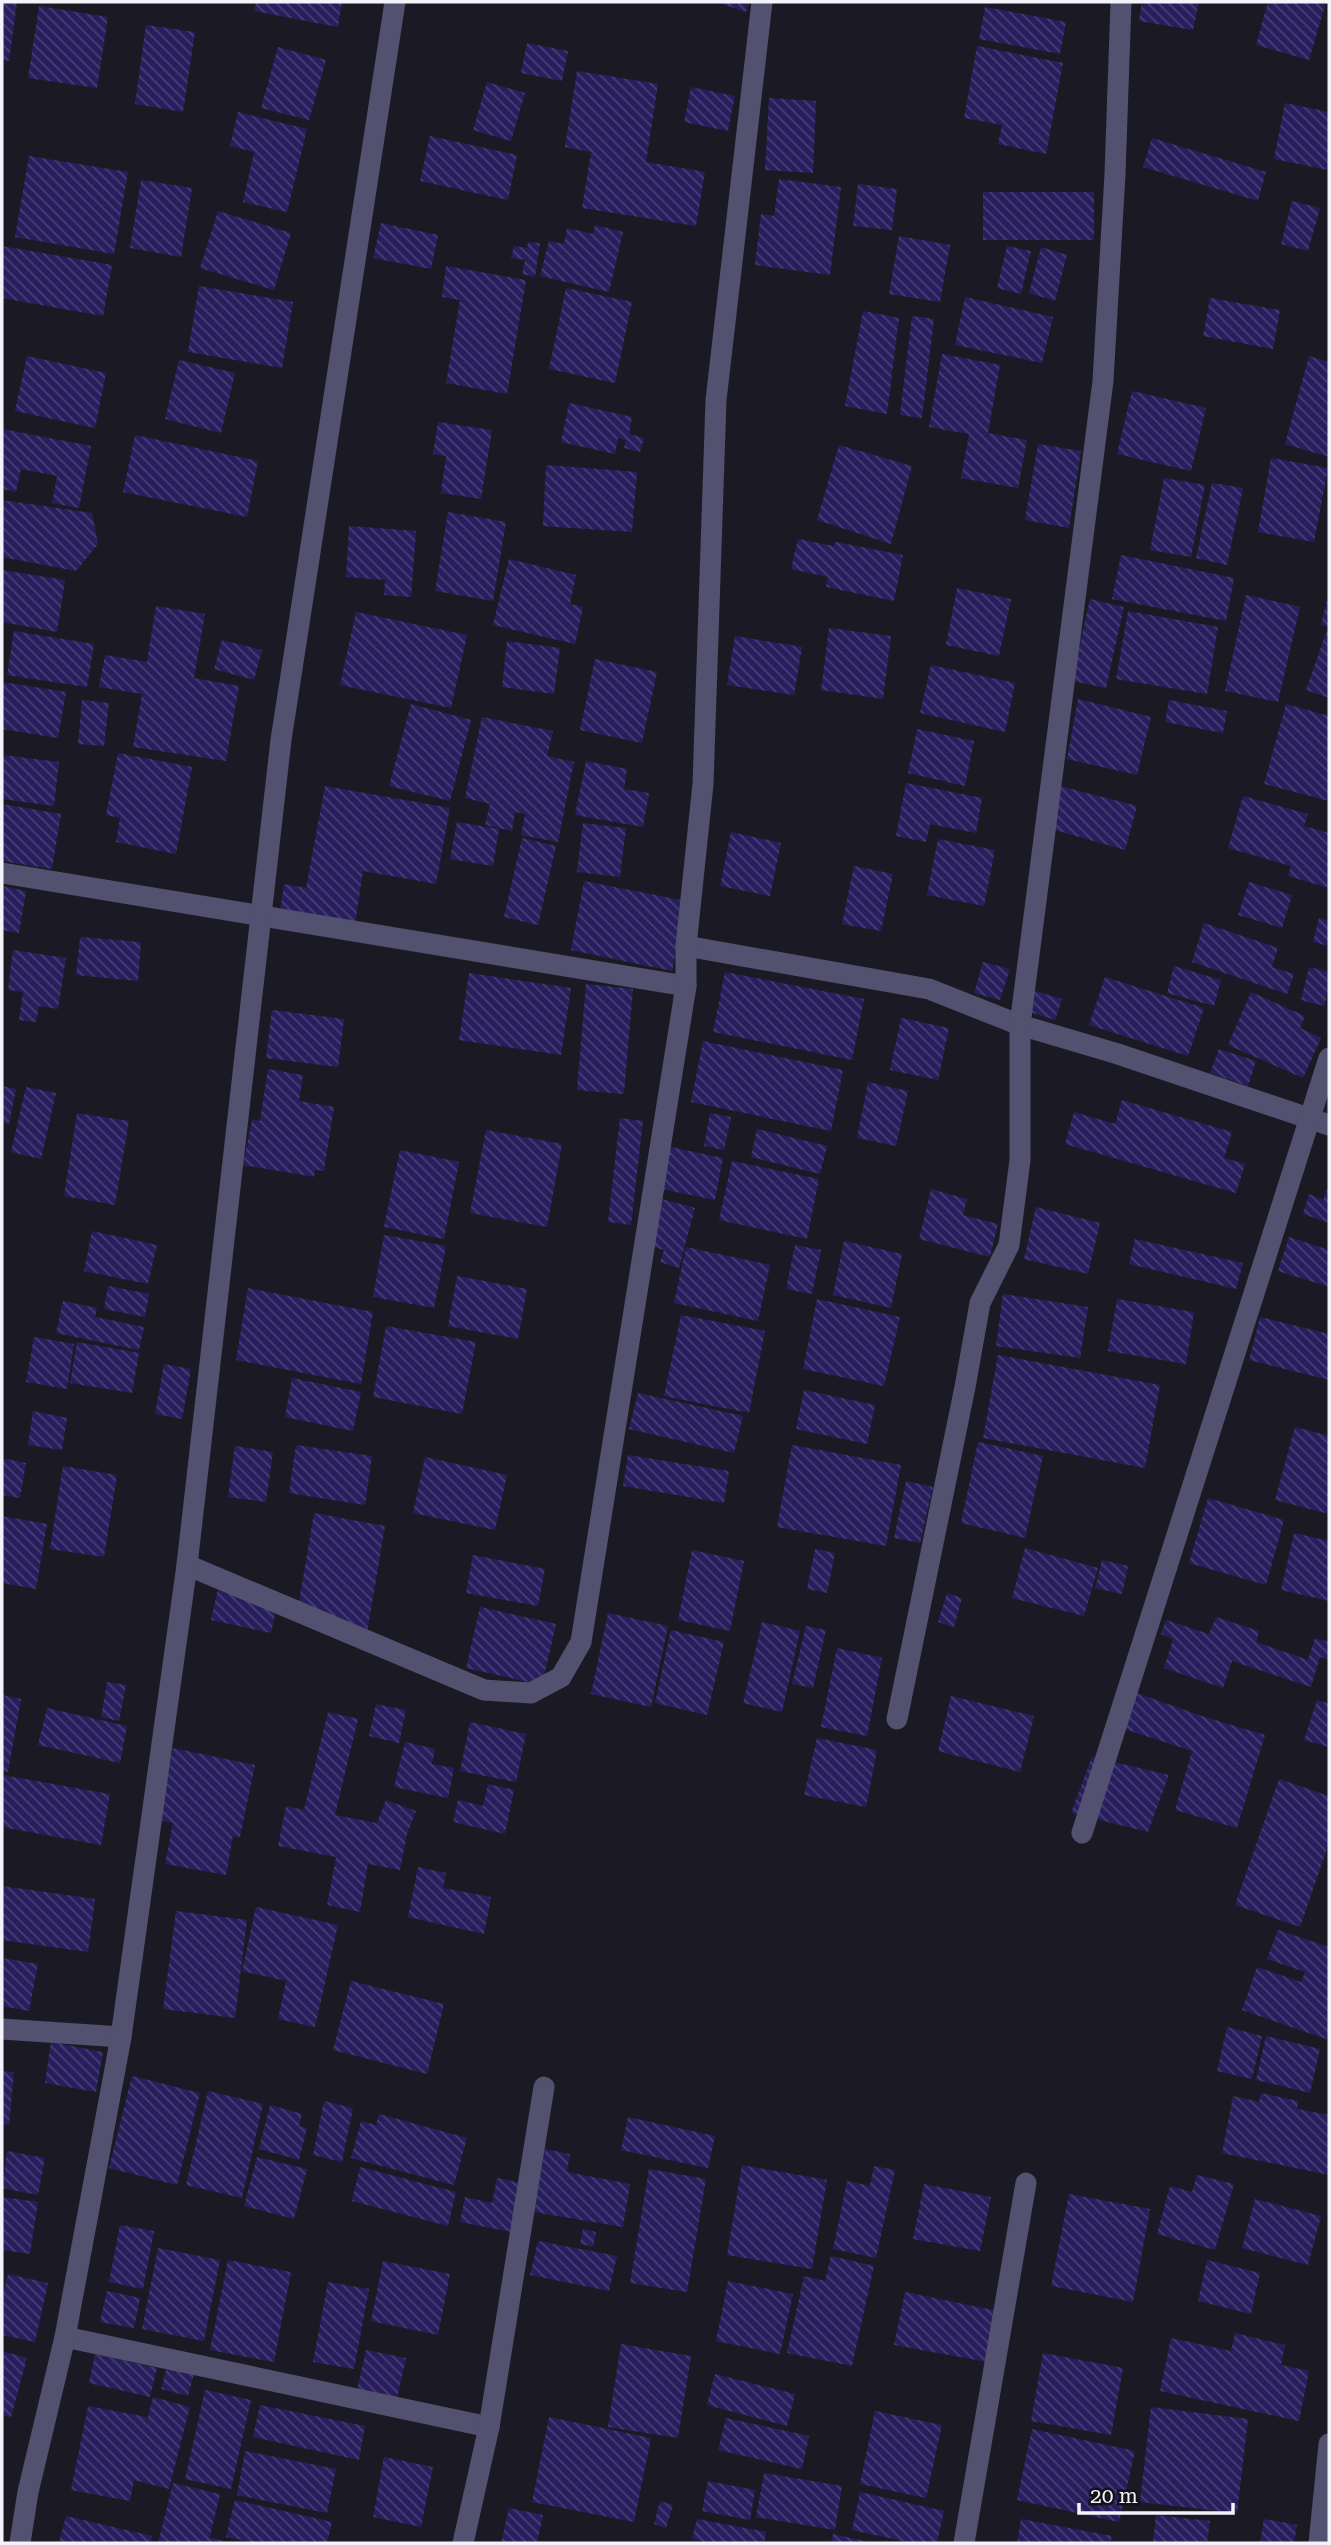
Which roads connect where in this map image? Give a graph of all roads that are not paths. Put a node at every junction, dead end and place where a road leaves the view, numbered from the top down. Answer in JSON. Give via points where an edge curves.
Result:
{"nodes":[{"id":1,"x":395,"y":2,"type":"edge"},
{"id":2,"x":762,"y":2,"type":"edge"},
{"id":3,"x":1121,"y":2,"type":"edge"},
{"id":4,"x":2,"y":873,"type":"edge"},
{"id":5,"x":261,"y":915,"type":"junction"},
{"id":6,"x":686,"y":946,"type":"junction"},
{"id":7,"x":686,"y":986,"type":"junction"},
{"id":8,"x":1020,"y":1025,"type":"junction"},
{"id":9,"x":1329,"y":1058,"type":"edge"},
{"id":10,"x":1320,"y":1122,"type":"edge"},
{"id":11,"x":187,"y":1565,"type":"junction"},
{"id":12,"x":897,"y":1719,"type":"dead end"},
{"id":13,"x":1082,"y":1833,"type":"dead end"},
{"id":14,"x":2,"y":2029,"type":"edge"},
{"id":15,"x":121,"y":2037,"type":"junction"},
{"id":16,"x":544,"y":2087,"type":"dead end"},
{"id":17,"x":1026,"y":2183,"type":"dead end"},
{"id":18,"x":65,"y":2337,"type":"junction"},
{"id":19,"x":489,"y":2427,"type":"junction"},
{"id":20,"x":1329,"y":2444,"type":"edge"},
{"id":21,"x":20,"y":2543,"type":"edge"},
{"id":22,"x":463,"y":2543,"type":"edge"},
{"id":23,"x":964,"y":2543,"type":"edge"},
{"id":24,"x":1319,"y":2543,"type":"edge"}],
"edges":[{"from":1,"to":5,"type":"street","via":[[281,740]]},
{"from":2,"to":6,"type":"street","via":[[716,400],[703,784]]},
{"from":3,"to":8,"type":"street","via":[[1103,380]]},
{"from":4,"to":5,"type":"street"},
{"from":5,"to":7,"type":"street"},
{"from":5,"to":11,"type":"street"},
{"from":6,"to":7,"type":"street"},
{"from":6,"to":8,"type":"street","via":[[929,989]]},
{"from":7,"to":11,"type":"street","via":[[582,1642],[561,1677],[531,1693],[484,1690]]},
{"from":8,"to":10,"type":"street"},
{"from":8,"to":12,"type":"street","via":[[1020,1160],[1009,1245],[980,1303]]},
{"from":9,"to":10,"type":"street"},
{"from":10,"to":13,"type":"street"},
{"from":11,"to":15,"type":"street"},
{"from":14,"to":15,"type":"street"},
{"from":15,"to":18,"type":"street"},
{"from":16,"to":19,"type":"street"},
{"from":17,"to":23,"type":"street"},
{"from":18,"to":19,"type":"street"},
{"from":18,"to":21,"type":"street"},
{"from":19,"to":22,"type":"street"},
{"from":20,"to":24,"type":"street"}]}
